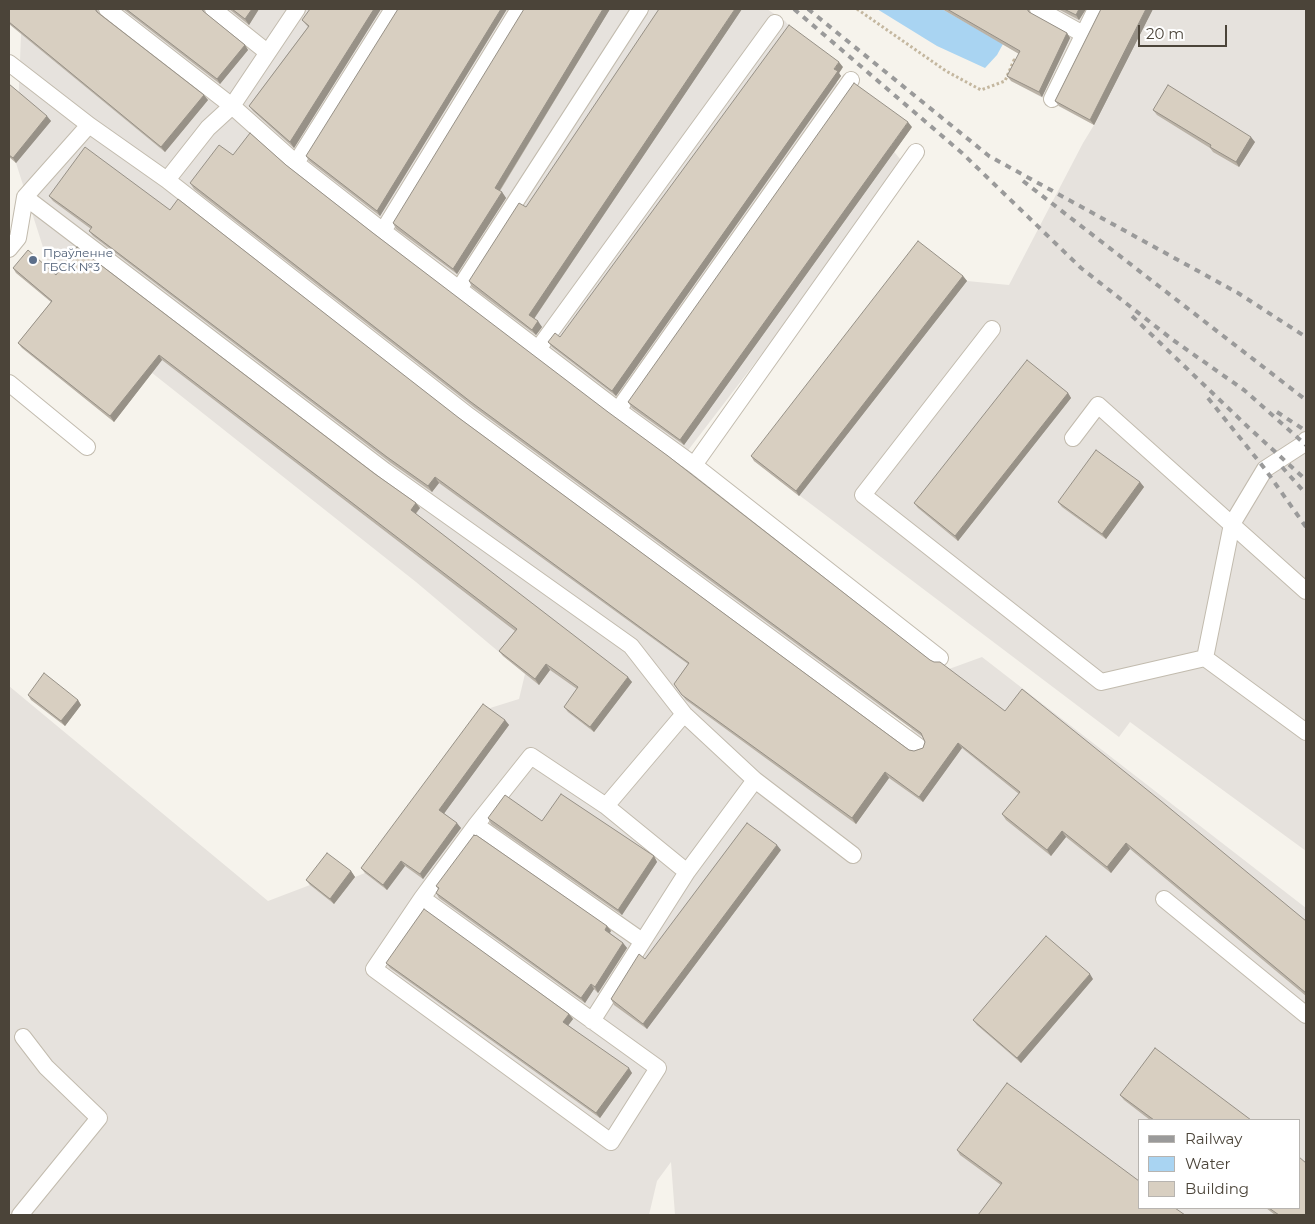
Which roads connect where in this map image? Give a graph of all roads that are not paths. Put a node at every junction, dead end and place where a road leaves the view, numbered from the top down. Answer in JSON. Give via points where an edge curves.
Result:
{"nodes":[{"id":1,"x":107,"y":9,"type":"edge"},
{"id":2,"x":213,"y":9,"type":"edge"},
{"id":3,"x":298,"y":9,"type":"edge"},
{"id":4,"x":393,"y":9,"type":"edge"},
{"id":5,"x":519,"y":9,"type":"edge"},
{"id":6,"x":640,"y":9,"type":"edge"},
{"id":7,"x":1038,"y":9,"type":"edge"},
{"id":8,"x":1096,"y":9,"type":"edge"},
{"id":9,"x":775,"y":23,"type":"dead end"},
{"id":10,"x":1083,"y":34,"type":"junction"},
{"id":11,"x":267,"y":52,"type":"junction"},
{"id":12,"x":9,"y":63,"type":"edge"},
{"id":13,"x":851,"y":80,"type":"dead end"},
{"id":14,"x":1052,"y":99,"type":"dead end"},
{"id":15,"x":232,"y":106,"type":"junction"},
{"id":16,"x":89,"y":125,"type":"junction"},
{"id":17,"x":916,"y":152,"type":"dead end"},
{"id":18,"x":296,"y":163,"type":"junction"},
{"id":19,"x":167,"y":180,"type":"junction"},
{"id":20,"x":25,"y":197,"type":"junction"},
{"id":21,"x":383,"y":231,"type":"junction"},
{"id":22,"x":9,"y":249,"type":"edge"},
{"id":23,"x":459,"y":289,"type":"junction"},
{"id":24,"x":992,"y":329,"type":"dead end"},
{"id":25,"x":538,"y":349,"type":"junction"},
{"id":26,"x":9,"y":383,"type":"edge"},
{"id":27,"x":618,"y":410,"type":"junction"},
{"id":28,"x":1073,"y":438,"type":"dead end"},
{"id":29,"x":1306,"y":440,"type":"edge"},
{"id":30,"x":87,"y":448,"type":"dead end"},
{"id":31,"x":694,"y":465,"type":"junction"},
{"id":32,"x":1232,"y":524,"type":"junction"},
{"id":33,"x":1306,"y":591,"type":"edge"},
{"id":34,"x":940,"y":658,"type":"dead end"},
{"id":35,"x":1205,"y":658,"type":"junction"},
{"id":36,"x":684,"y":714,"type":"junction"},
{"id":37,"x":1306,"y":732,"type":"edge"},
{"id":38,"x":918,"y":747,"type":"dead end"},
{"id":39,"x":755,"y":780,"type":"junction"},
{"id":40,"x":606,"y":806,"type":"junction"},
{"id":41,"x":476,"y":825,"type":"junction"},
{"id":42,"x":853,"y":856,"type":"dead end"},
{"id":43,"x":687,"y":872,"type":"junction"},
{"id":44,"x":422,"y":898,"type":"junction"},
{"id":45,"x":1164,"y":899,"type":"dead end"},
{"id":46,"x":642,"y":941,"type":"junction"},
{"id":47,"x":1306,"y":1015,"type":"edge"},
{"id":48,"x":592,"y":1021,"type":"junction"},
{"id":49,"x":23,"y":1037,"type":"dead end"},
{"id":50,"x":20,"y":1215,"type":"edge"}],
"edges":[{"from":1,"to":15,"type":"lane"},
{"from":2,"to":11,"type":"lane"},
{"from":3,"to":11,"type":"lane"},
{"from":4,"to":18,"type":"lane"},
{"from":5,"to":21,"type":"lane"},
{"from":6,"to":23,"type":"lane"},
{"from":7,"to":10,"type":"lane"},
{"from":8,"to":10,"type":"lane"},
{"from":9,"to":25,"type":"lane"},
{"from":10,"to":14,"type":"lane"},
{"from":11,"to":15,"type":"lane"},
{"from":12,"to":16,"type":"lane"},
{"from":13,"to":27,"type":"lane"},
{"from":15,"to":18,"type":"lane"},
{"from":15,"to":19,"type":"lane","via":[[208,128]]},
{"from":16,"to":19,"type":"lane"},
{"from":16,"to":20,"type":"lane"},
{"from":17,"to":31,"type":"lane"},
{"from":18,"to":21,"type":"lane"},
{"from":19,"to":38,"type":"lane","via":[[469,416]]},
{"from":20,"to":22,"type":"lane","via":[[18,238]]},
{"from":20,"to":36,"type":"lane","via":[[386,470],[631,646]]},
{"from":21,"to":23,"type":"lane"},
{"from":23,"to":25,"type":"lane"},
{"from":24,"to":35,"type":"lane","via":[[863,495],[1101,682]]},
{"from":25,"to":27,"type":"lane"},
{"from":26,"to":30,"type":"lane"},
{"from":27,"to":31,"type":"lane"},
{"from":28,"to":32,"type":"lane","via":[[1098,405]]},
{"from":29,"to":32,"type":"lane","via":[[1266,469]]},
{"from":31,"to":34,"type":"lane"},
{"from":32,"to":33,"type":"lane"},
{"from":32,"to":35,"type":"lane"},
{"from":35,"to":37,"type":"lane"},
{"from":36,"to":39,"type":"lane"},
{"from":36,"to":40,"type":"lane"},
{"from":39,"to":42,"type":"lane"},
{"from":39,"to":43,"type":"lane"},
{"from":40,"to":41,"type":"lane","via":[[531,756]]},
{"from":40,"to":43,"type":"lane"},
{"from":41,"to":44,"type":"lane"},
{"from":41,"to":46,"type":"lane"},
{"from":43,"to":46,"type":"lane"},
{"from":44,"to":48,"type":"lane"},
{"from":44,"to":48,"type":"lane","via":[[374,968],[611,1142],[658,1068]]},
{"from":45,"to":47,"type":"lane"},
{"from":46,"to":48,"type":"lane"},
{"from":49,"to":50,"type":"lane","via":[[46,1067],[99,1118]]}]}
